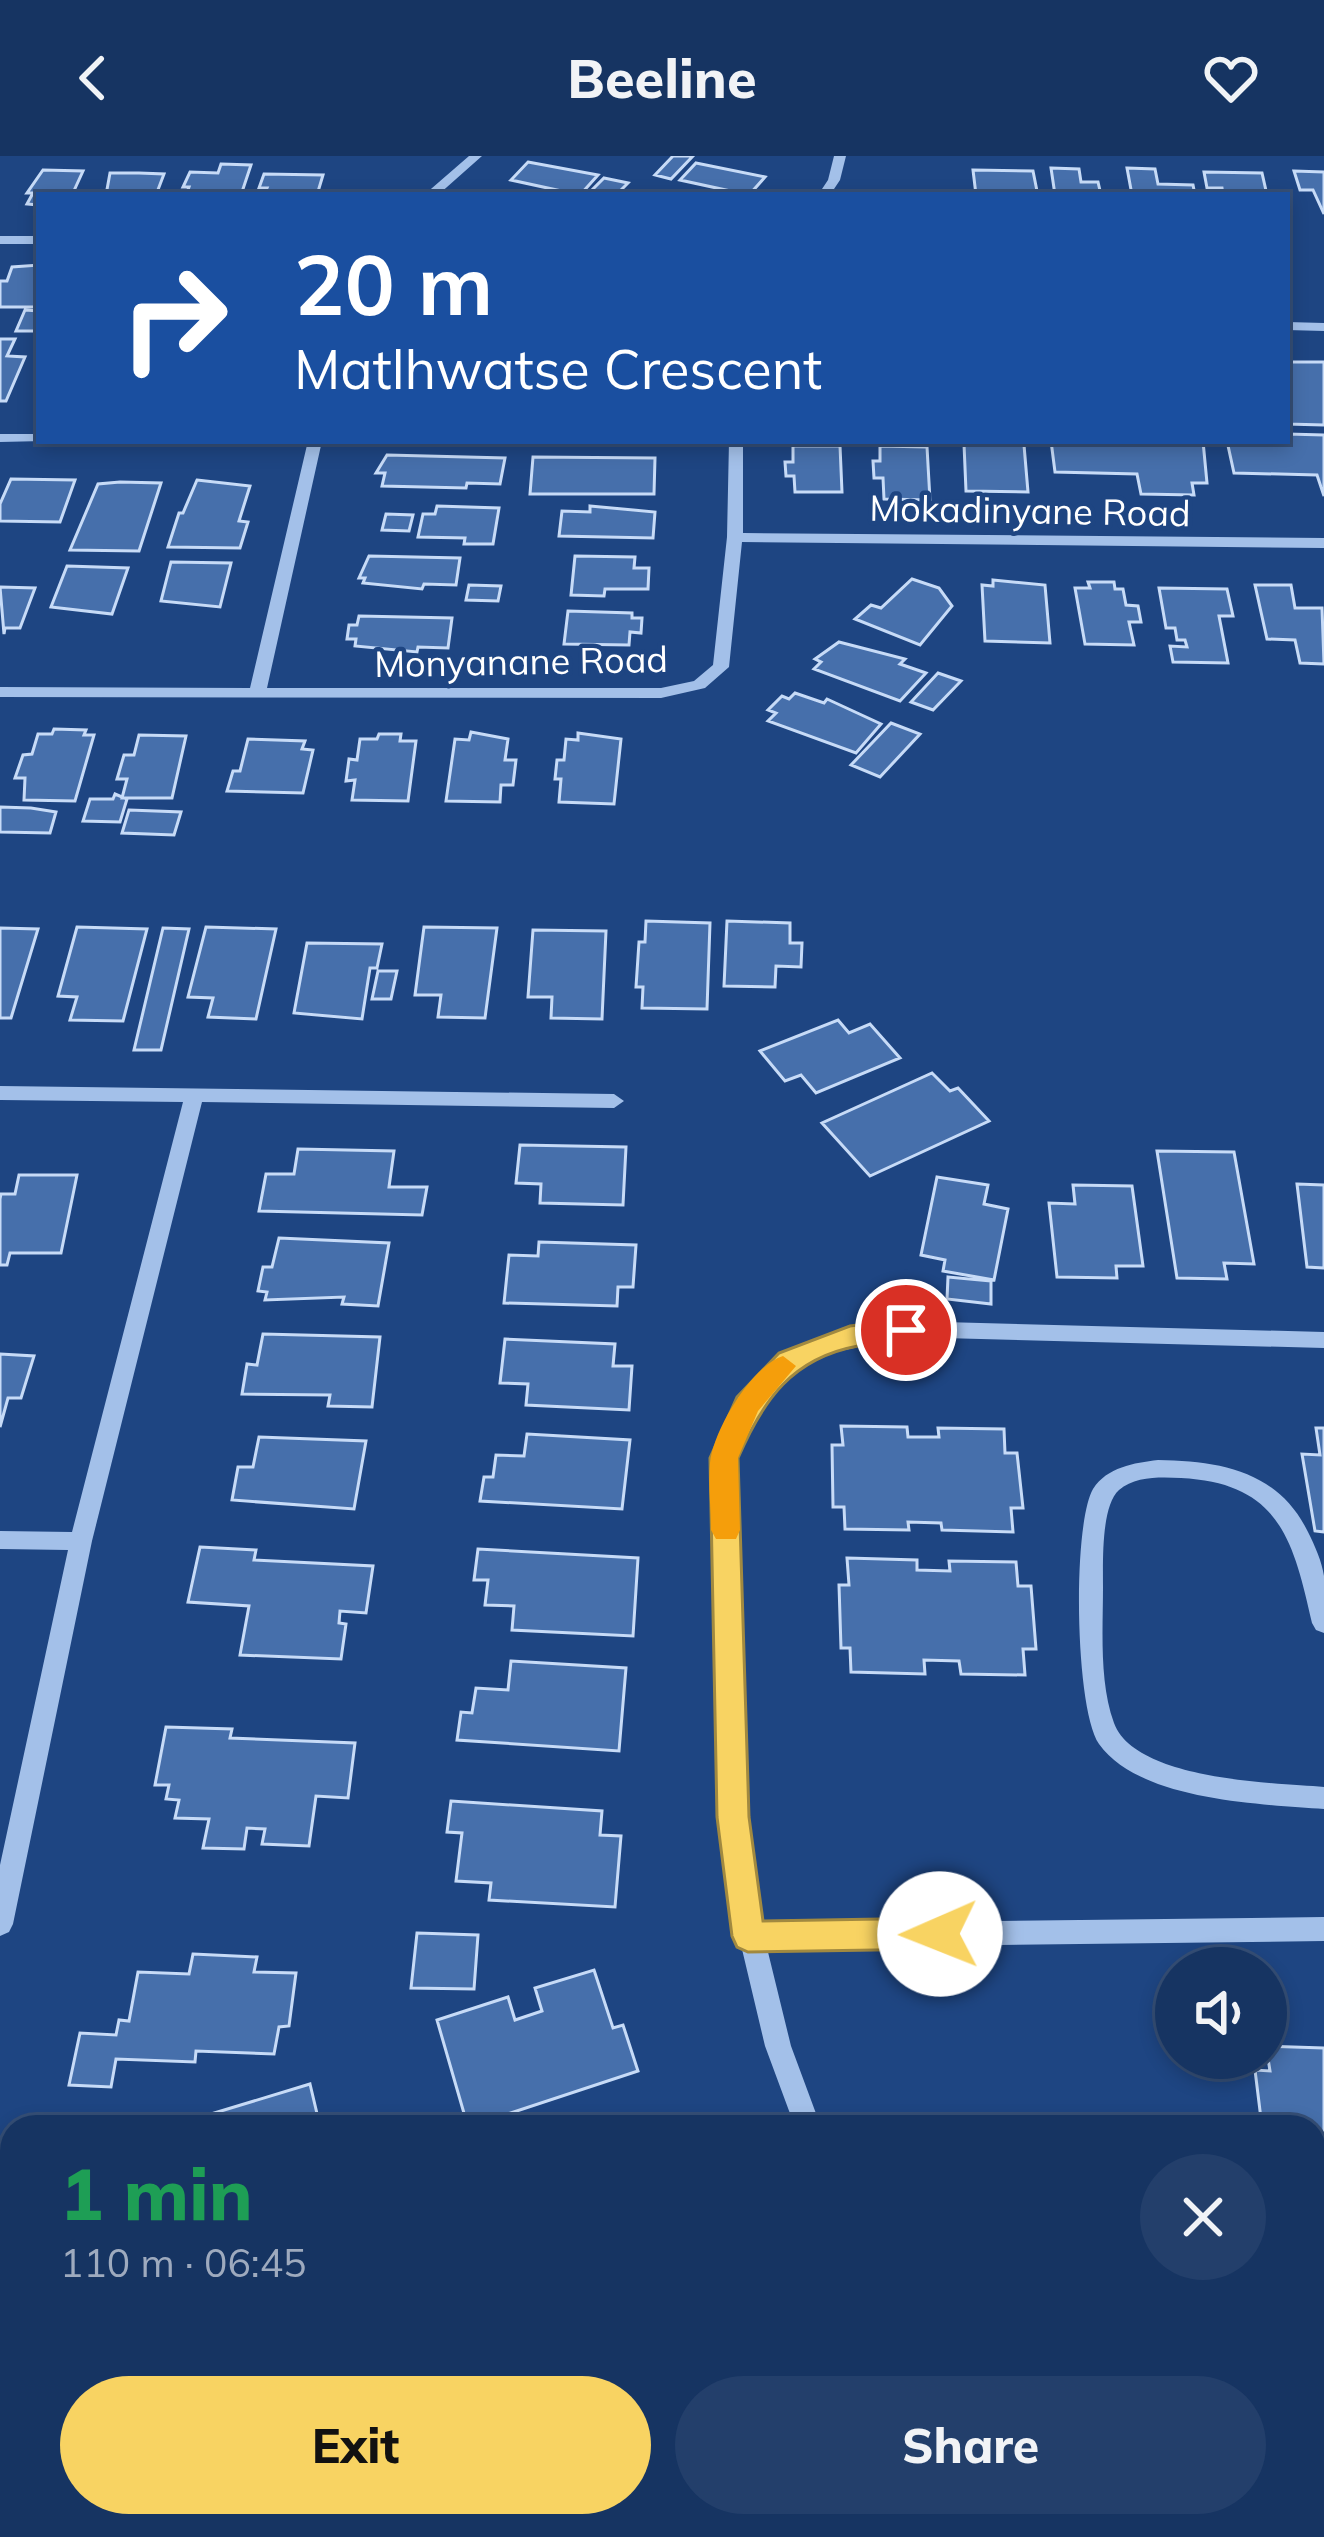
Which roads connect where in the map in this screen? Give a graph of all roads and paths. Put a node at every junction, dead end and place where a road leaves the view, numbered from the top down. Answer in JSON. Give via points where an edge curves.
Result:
{"nodes":[{"id":1,"x":476,"y":156,"type":"edge"},
{"id":2,"x":840,"y":156,"type":"edge"},
{"id":3,"x":434,"y":192,"type":"edge"},
{"id":4,"x":826,"y":192,"type":"edge"},
{"id":5,"x":0,"y":240,"type":"edge"},
{"id":6,"x":36,"y":240,"type":"edge"},
{"id":7,"x":1290,"y":326,"type":"edge"},
{"id":8,"x":1324,"y":327,"type":"edge"},
{"id":9,"x":0,"y":438,"type":"edge"},
{"id":10,"x":36,"y":438,"type":"edge"},
{"id":11,"x":314,"y":444,"type":"edge"},
{"id":12,"x":736,"y":444,"type":"edge"},
{"id":13,"x":735,"y":537,"type":"junction"},
{"id":14,"x":1324,"y":544,"type":"edge"},
{"id":15,"x":0,"y":692,"type":"edge"},
{"id":16,"x":257,"y":694,"type":"junction"},
{"id":17,"x":0,"y":1093,"type":"edge"},
{"id":18,"x":194,"y":1095,"type":"junction"},
{"id":19,"x":614,"y":1101,"type":"dead end"},
{"id":20,"x":1324,"y":1340,"type":"edge"},
{"id":21,"x":0,"y":1540,"type":"edge"},
{"id":22,"x":81,"y":1541,"type":"junction"},
{"id":23,"x":1324,"y":1623,"type":"edge"},
{"id":24,"x":1324,"y":1798,"type":"edge"},
{"id":25,"x":0,"y":1924,"type":"edge"},
{"id":26,"x":1324,"y":1929,"type":"edge"},
{"id":27,"x":748,"y":1936,"type":"junction"},
{"id":28,"x":803,"y":2115,"type":"edge"}],
"edges":[{"from":1,"to":3,"type":"street"},
{"from":2,"to":4,"type":"street"},
{"from":5,"to":6,"type":"street"},
{"from":7,"to":8,"type":"street"},
{"from":9,"to":10,"type":"street"},
{"from":11,"to":16,"type":"street"},
{"from":12,"to":13,"type":"street","name":"Monyanane Road"},
{"from":13,"to":14,"type":"street","name":"Mokadinyane Road"},
{"from":13,"to":16,"type":"street","name":"Monyanane Road","via":[[722,667],[698,685],[662,693]]},
{"from":15,"to":16,"type":"street","name":"Monyanane Road"},
{"from":17,"to":18,"type":"street"},
{"from":18,"to":19,"type":"street"},
{"from":18,"to":22,"type":"street"},
{"from":20,"to":27,"type":"street","via":[[906,1330],[850,1336],[788,1360],[746,1405],[724,1458],[733,1817]]},
{"from":21,"to":22,"type":"street"},
{"from":22,"to":25,"type":"street"},
{"from":23,"to":24,"type":"street","via":[[1293,1524],[1270,1496],[1201,1469],[1123,1475],[1103,1490],[1090,1535],[1095,1702],[1105,1734],[1136,1760],[1179,1779]]},
{"from":26,"to":27,"type":"street"},
{"from":27,"to":28,"type":"street","via":[[780,2061]]}]}
